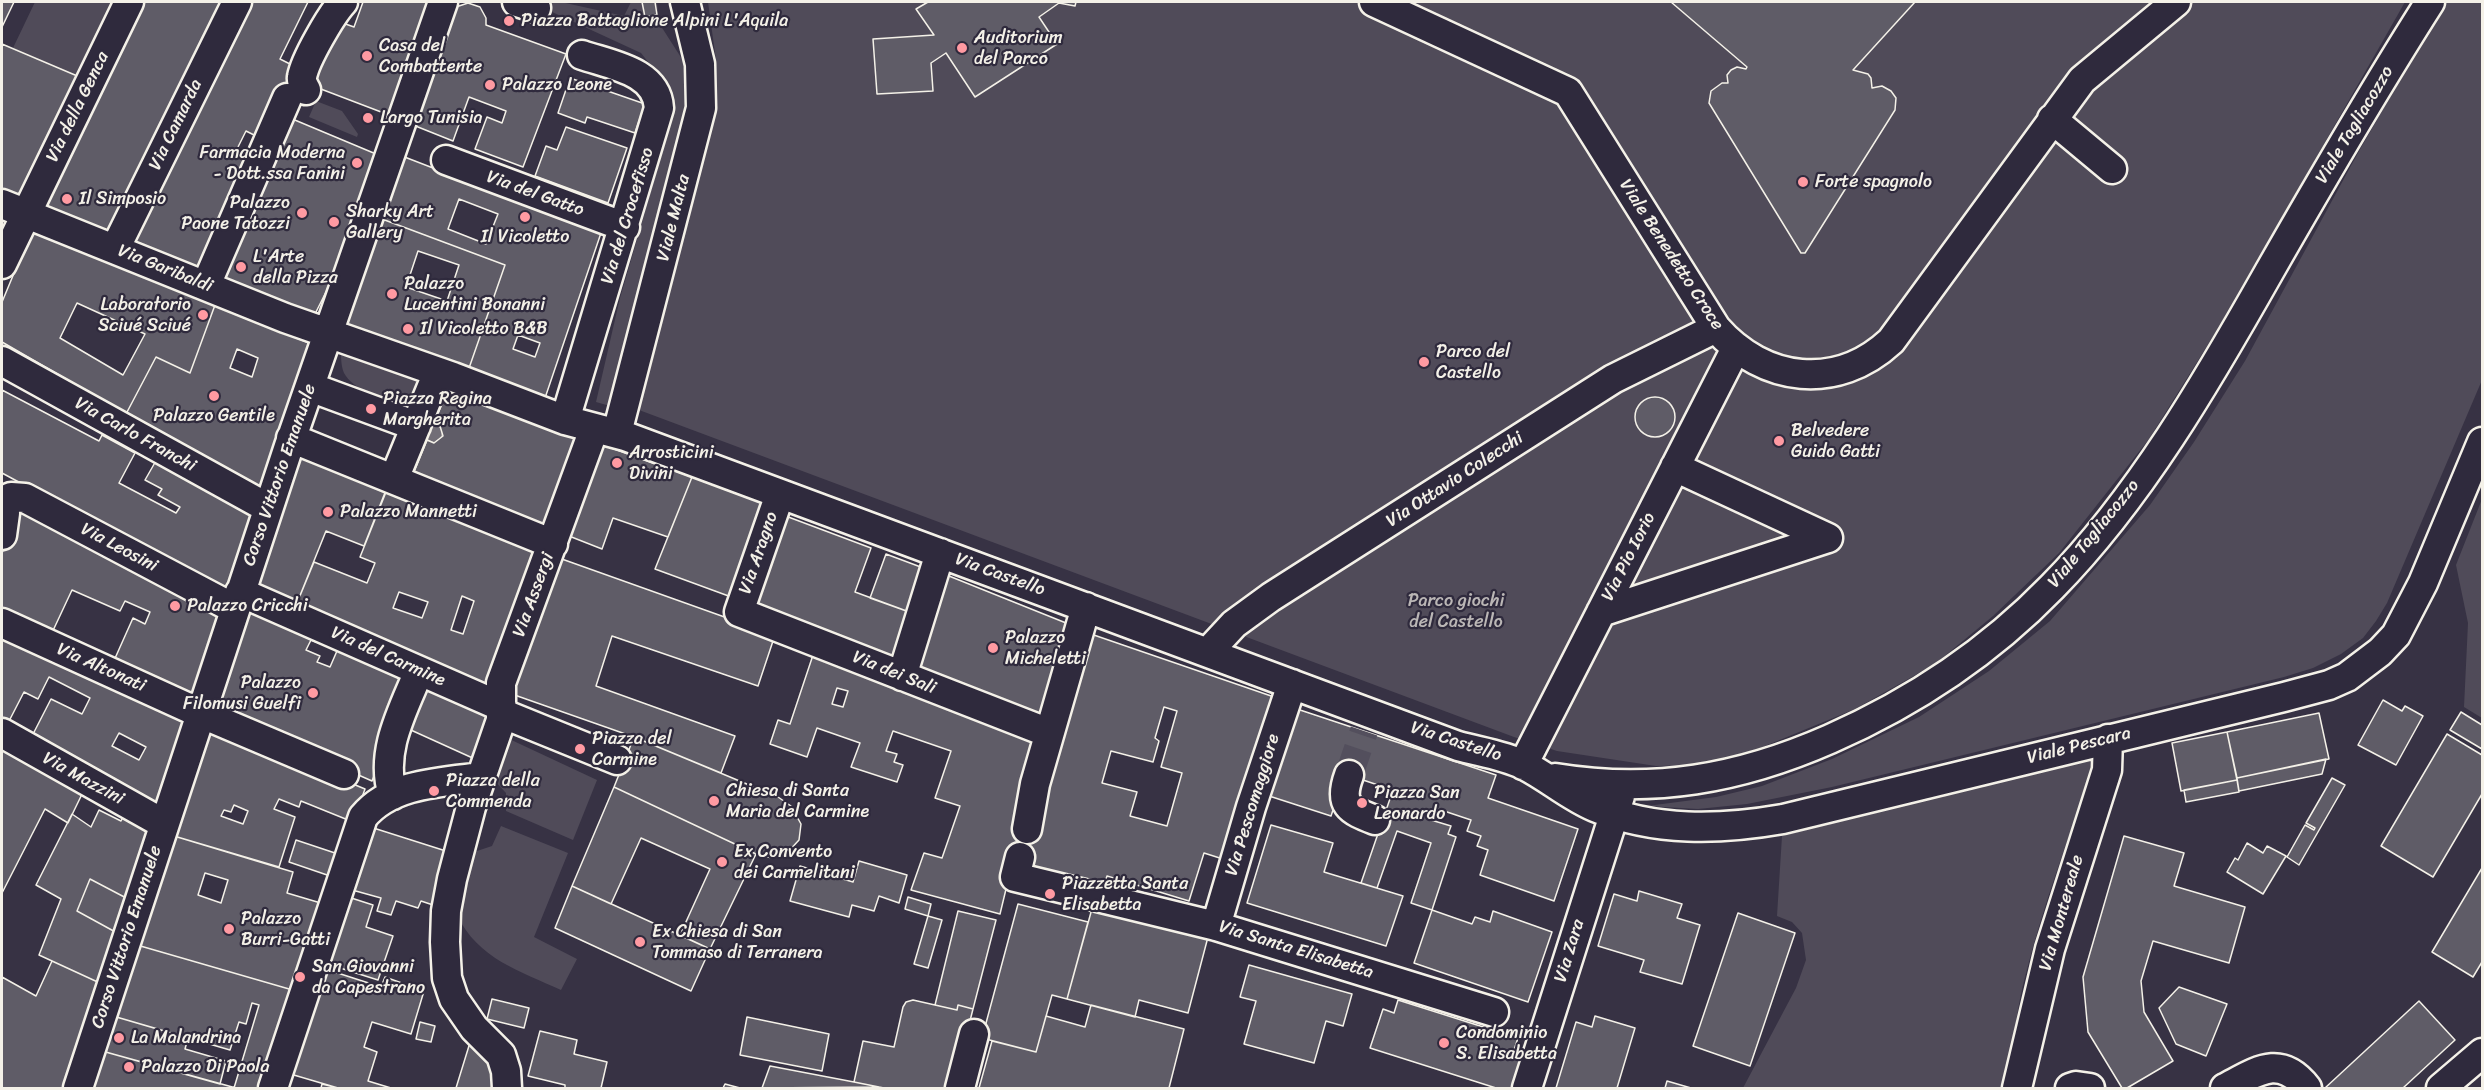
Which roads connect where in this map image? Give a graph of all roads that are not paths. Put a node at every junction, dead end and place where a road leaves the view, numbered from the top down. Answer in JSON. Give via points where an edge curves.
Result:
{"nodes":[{"id":1,"x":129,"y":2,"type":"edge"},
{"id":2,"x":237,"y":2,"type":"edge"},
{"id":3,"x":343,"y":2,"type":"edge"},
{"id":4,"x":443,"y":2,"type":"edge"},
{"id":5,"x":685,"y":2,"type":"edge"},
{"id":6,"x":1374,"y":2,"type":"edge"},
{"id":7,"x":2176,"y":2,"type":"edge"},
{"id":8,"x":2430,"y":2,"type":"edge"},
{"id":9,"x":582,"y":55,"type":"dead end"},
{"id":10,"x":2052,"y":120,"type":"junction"},
{"id":11,"x":446,"y":160,"type":"dead end"},
{"id":12,"x":2112,"y":169,"type":"dead end"},
{"id":13,"x":14,"y":208,"type":"edge"},
{"id":14,"x":625,"y":227,"type":"junction"},
{"id":15,"x":115,"y":249,"type":"junction"},
{"id":16,"x":2,"y":264,"type":"edge"},
{"id":17,"x":206,"y":285,"type":"junction"},
{"id":18,"x":1716,"y":328,"type":"junction"},
{"id":19,"x":329,"y":334,"type":"junction"},
{"id":20,"x":1736,"y":348,"type":"junction"},
{"id":21,"x":2,"y":361,"type":"edge"},
{"id":22,"x":446,"y":375,"type":"junction"},
{"id":23,"x":310,"y":387,"type":"junction"},
{"id":24,"x":565,"y":420,"type":"junction"},
{"id":25,"x":416,"y":426,"type":"junction"},
{"id":26,"x":605,"y":431,"type":"junction"},
{"id":27,"x":291,"y":438,"type":"junction"},
{"id":28,"x":2482,"y":442,"type":"edge"},
{"id":29,"x":1675,"y":467,"type":"junction"},
{"id":30,"x":402,"y":482,"type":"junction"},
{"id":31,"x":780,"y":494,"type":"junction"},
{"id":32,"x":2,"y":502,"type":"edge"},
{"id":33,"x":268,"y":508,"type":"junction"},
{"id":34,"x":2,"y":535,"type":"edge"},
{"id":35,"x":553,"y":544,"type":"junction"},
{"id":36,"x":940,"y":553,"type":"junction"},
{"id":37,"x":238,"y":600,"type":"junction"},
{"id":38,"x":1086,"y":607,"type":"junction"},
{"id":39,"x":739,"y":612,"type":"joint"},
{"id":40,"x":1601,"y":612,"type":"junction"},
{"id":41,"x":2,"y":623,"type":"edge"},
{"id":42,"x":1208,"y":652,"type":"junction"},
{"id":43,"x":419,"y":671,"type":"junction"},
{"id":44,"x":902,"y":676,"type":"junction"},
{"id":45,"x":1292,"y":684,"type":"junction"},
{"id":46,"x":506,"y":712,"type":"junction"},
{"id":47,"x":201,"y":713,"type":"junction"},
{"id":48,"x":2,"y":733,"type":"edge"},
{"id":49,"x":1049,"y":733,"type":"junction"},
{"id":50,"x":2108,"y":739,"type":"junction"},
{"id":51,"x":617,"y":760,"type":"dead end"},
{"id":52,"x":484,"y":770,"type":"junction"},
{"id":53,"x":1535,"y":771,"type":"junction"},
{"id":54,"x":1349,"y":776,"type":"tunnel mouth"},
{"id":55,"x":369,"y":785,"type":"junction"},
{"id":56,"x":1627,"y":785,"type":"junction"},
{"id":57,"x":1613,"y":813,"type":"junction"},
{"id":58,"x":1375,"y":820,"type":"dead end"},
{"id":59,"x":164,"y":824,"type":"junction"},
{"id":60,"x":1027,"y":829,"type":"dead end"},
{"id":61,"x":1017,"y":867,"type":"dead end"},
{"id":62,"x":1216,"y":926,"type":"junction"},
{"id":63,"x":1494,"y":1012,"type":"dead end"},
{"id":64,"x":974,"y":1034,"type":"dead end"},
{"id":65,"x":2482,"y":1053,"type":"edge"},
{"id":66,"x":78,"y":1089,"type":"edge"},
{"id":67,"x":273,"y":1089,"type":"edge"},
{"id":68,"x":507,"y":1089,"type":"edge"},
{"id":69,"x":960,"y":1089,"type":"edge"},
{"id":70,"x":1527,"y":1089,"type":"edge"},
{"id":71,"x":2017,"y":1089,"type":"edge"},
{"id":72,"x":2070,"y":1089,"type":"edge"},
{"id":73,"x":2090,"y":1089,"type":"edge"},
{"id":74,"x":2224,"y":1089,"type":"edge"},
{"id":75,"x":2307,"y":1089,"type":"edge"},
{"id":76,"x":2441,"y":1089,"type":"edge"}],
"edges":[{"from":1,"to":13,"type":"street","name":"Via della Genca"},
{"from":2,"to":15,"type":"street","name":"Via Camarda"},
{"from":3,"to":17,"type":"street","via":[[327,24]]},
{"from":4,"to":19,"type":"street","name":"Corso Vittorio Emanuele"},
{"from":5,"to":26,"type":"street","name":"Viale Malta","via":[[700,64],[701,108]]},
{"from":6,"to":18,"type":"street","name":"Viale Benedetto Croce","via":[[1568,92]]},
{"from":7,"to":10,"type":"street","name":"Viale Benedetto Croce","via":[[2082,80]]},
{"from":8,"to":56,"type":"street","name":"Viale Tagliacozzo","via":[[2204,383],[2114,515],[2052,588],[1960,667],[1859,726],[1784,758],[1729,774],[1679,783]]},
{"from":9,"to":14,"type":"street","name":"Via del Crocefisso","via":[[640,75],[652,86],[658,101],[658,115]]},
{"from":10,"to":12,"type":"street"},
{"from":10,"to":20,"type":"street","name":"Viale Benedetto Croce","via":[[1900,331],[1882,349],[1848,368],[1810,374],[1772,368]]},
{"from":11,"to":14,"type":"street","name":"Via del Gatto"},
{"from":13,"to":15,"type":"street","name":"Via Garibaldi"},
{"from":13,"to":16,"type":"street","name":"Via della Genca"},
{"from":14,"to":24,"type":"street","name":"Via del Crocefisso"},
{"from":15,"to":17,"type":"street","name":"Via Garibaldi"},
{"from":17,"to":19,"type":"street","name":"Via Garibaldi"},
{"from":18,"to":20,"type":"street","name":"Viale Benedetto Croce"},
{"from":18,"to":42,"type":"street","name":"Via Ottavio Colecchi","via":[[1614,379],[1270,597],[1234,624]]},
{"from":19,"to":22,"type":"street"},
{"from":19,"to":23,"type":"street","name":"Corso Vittorio Emanuele"},
{"from":20,"to":29,"type":"street","name":"Via Pio Iorio"},
{"from":21,"to":33,"type":"street","name":"Via Carlo Franchi"},
{"from":22,"to":24,"type":"street","name":"Via Castello"},
{"from":22,"to":25,"type":"street"},
{"from":23,"to":25,"type":"street"},
{"from":23,"to":27,"type":"street","name":"Corso Vittorio Emanuele"},
{"from":24,"to":26,"type":"street","name":"Via Castello"},
{"from":25,"to":30,"type":"street"},
{"from":26,"to":31,"type":"street","name":"Via Castello"},
{"from":26,"to":35,"type":"street","name":"Via Assergi"},
{"from":27,"to":30,"type":"street"},
{"from":27,"to":33,"type":"street","name":"Corso Vittorio Emanuele"},
{"from":28,"to":50,"type":"street","name":"Viale Pescara","via":[[2403,624],[2370,661],[2329,685]]},
{"from":29,"to":40,"type":"street","name":"Via Pio Iorio"},
{"from":29,"to":40,"type":"street","via":[[1828,538]]},
{"from":30,"to":35,"type":"street"},
{"from":31,"to":36,"type":"street","name":"Via Castello"},
{"from":31,"to":39,"type":"street","name":"Via Aragno"},
{"from":32,"to":34,"type":"street"},
{"from":32,"to":37,"type":"street","name":"Via Leosini","via":[[11,497],[24,498]]},
{"from":33,"to":37,"type":"street","name":"Corso Vittorio Emanuele"},
{"from":35,"to":46,"type":"street","name":"Via Assergi","via":[[501,683]]},
{"from":36,"to":38,"type":"street","name":"Via Castello"},
{"from":36,"to":44,"type":"street"},
{"from":37,"to":43,"type":"street","name":"Via del Carmine"},
{"from":37,"to":47,"type":"street","name":"Corso Vittorio Emanuele"},
{"from":38,"to":42,"type":"street","name":"Via Castello"},
{"from":38,"to":49,"type":"street"},
{"from":39,"to":44,"type":"street","name":"Via dei Sali"},
{"from":40,"to":53,"type":"street","name":"Via Pio Iorio"},
{"from":41,"to":47,"type":"street","name":"Via Altonati"},
{"from":42,"to":45,"type":"street","name":"Via Castello"},
{"from":43,"to":46,"type":"street","name":"Via del Carmine"},
{"from":43,"to":55,"type":"street","via":[[389,753],[388,772]]},
{"from":44,"to":49,"type":"street","name":"Via dei Sali"},
{"from":45,"to":53,"type":"street","name":"Via Castello","via":[[1367,722],[1502,756]]},
{"from":45,"to":62,"type":"street","name":"Via Pescomaggiore"},
{"from":46,"to":51,"type":"street"},
{"from":46,"to":52,"type":"street","name":"Via Assergi"},
{"from":47,"to":55,"type":"street","name":"Via Altonati"},
{"from":47,"to":59,"type":"street","name":"Corso Vittorio Emanuele"},
{"from":48,"to":59,"type":"street","name":"Via Mazzini"},
{"from":49,"to":60,"type":"street"},
{"from":50,"to":57,"type":"street","name":"Viale Pescara","via":[[1742,826],[1673,826]]},
{"from":50,"to":71,"type":"street","name":"Via Montereale","via":[[2107,770],[2050,949]]},
{"from":52,"to":55,"type":"street","via":[[416,787]]},
{"from":52,"to":68,"type":"street","via":[[446,911],[447,978],[461,1012],[501,1055]]},
{"from":53,"to":56,"type":"street","name":"Viale Tagliacozzo","via":[[1588,783]]},
{"from":53,"to":57,"type":"street","name":"Viale Pescara","via":[[1587,803]]},
{"from":54,"to":58,"type":"street","via":[[1346,803],[1353,811]]},
{"from":55,"to":67,"type":"street","via":[[370,810],[359,824]]},
{"from":56,"to":57,"type":"street","name":"Via Zara"},
{"from":57,"to":70,"type":"street","name":"Via Zara"},
{"from":59,"to":66,"type":"street","name":"Corso Vittorio Emanuele"},
{"from":61,"to":62,"type":"street","name":"Via Santa Elisabetta","via":[[1095,897]]},
{"from":62,"to":63,"type":"street","name":"Via Santa Elisabetta"},
{"from":64,"to":69,"type":"street"},
{"from":65,"to":76,"type":"street"},
{"from":72,"to":73,"type":"street"},
{"from":74,"to":75,"type":"street","via":[[2264,1069],[2275,1068],[2296,1075]]}]}
